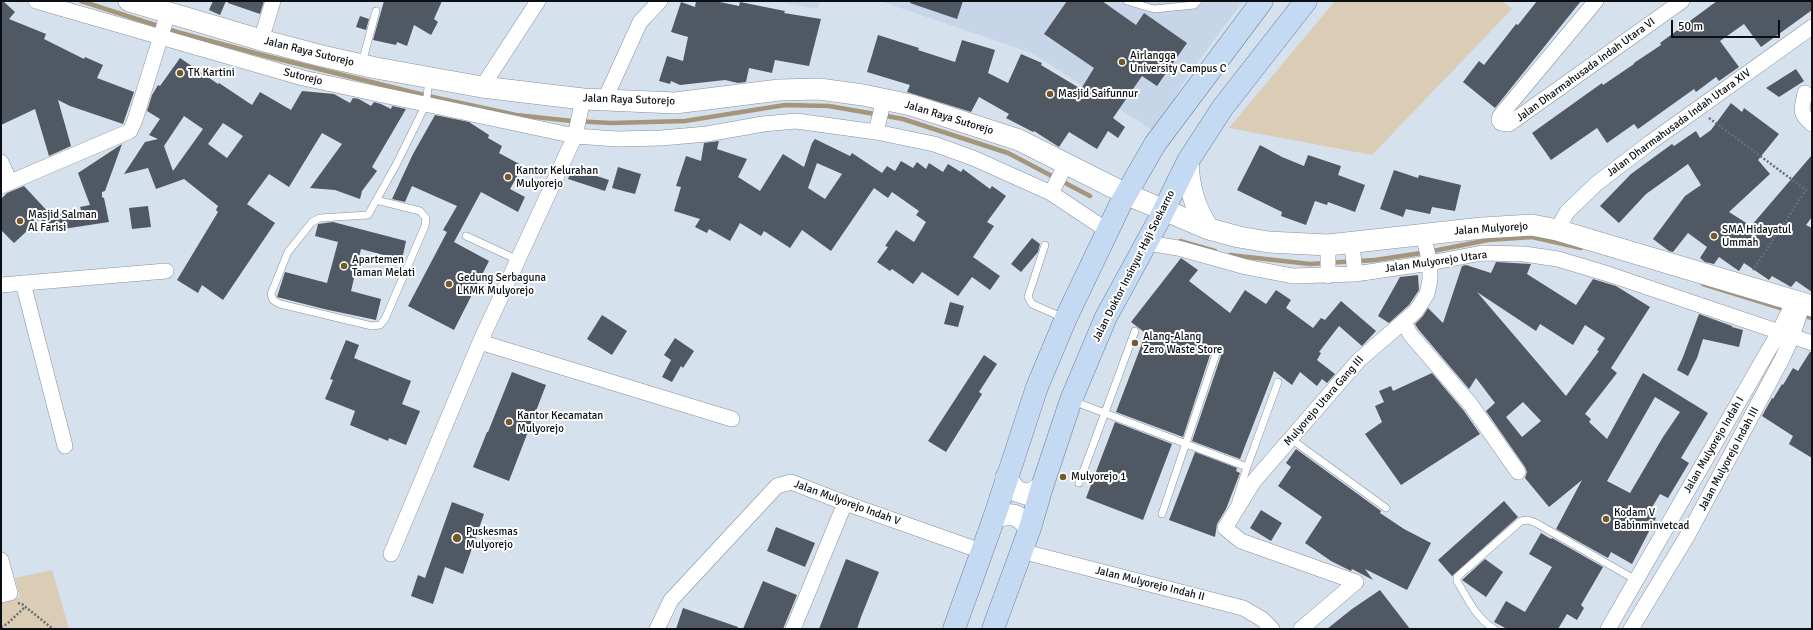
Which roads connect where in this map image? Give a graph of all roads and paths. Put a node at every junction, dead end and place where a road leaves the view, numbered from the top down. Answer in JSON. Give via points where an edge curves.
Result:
{"nodes":[{"id":1,"x":36,"y":1,"type":"edge"},
{"id":2,"x":129,"y":1,"type":"edge"},
{"id":3,"x":273,"y":1,"type":"edge"},
{"id":4,"x":538,"y":1,"type":"edge"},
{"id":5,"x":660,"y":1,"type":"edge"},
{"id":6,"x":1127,"y":1,"type":"edge"},
{"id":7,"x":1198,"y":1,"type":"edge"},
{"id":8,"x":1262,"y":1,"type":"edge"},
{"id":9,"x":1306,"y":1,"type":"edge"},
{"id":10,"x":1596,"y":1,"type":"edge"},
{"id":11,"x":1682,"y":1,"type":"edge"},
{"id":12,"x":376,"y":11,"type":"dead end"},
{"id":13,"x":164,"y":25,"type":"junction"},
{"id":14,"x":1812,"y":27,"type":"edge"},
{"id":15,"x":261,"y":40,"type":"junction"},
{"id":16,"x":361,"y":65,"type":"junction"},
{"id":17,"x":429,"y":80,"type":"junction"},
{"id":18,"x":482,"y":87,"type":"junction"},
{"id":19,"x":1805,"y":93,"type":"dead end"},
{"id":20,"x":605,"y":100,"type":"junction"},
{"id":21,"x":427,"y":102,"type":"junction"},
{"id":22,"x":883,"y":103,"type":"junction"},
{"id":23,"x":582,"y":104,"type":"junction"},
{"id":24,"x":1698,"y":109,"type":"junction"},
{"id":25,"x":1812,"y":124,"type":"edge"},
{"id":26,"x":877,"y":128,"type":"junction"},
{"id":27,"x":576,"y":133,"type":"junction"},
{"id":28,"x":1188,"y":161,"type":"junction"},
{"id":29,"x":1,"y":162,"type":"edge"},
{"id":30,"x":1064,"y":167,"type":"junction"},
{"id":31,"x":5,"y":184,"type":"edge"},
{"id":32,"x":1052,"y":191,"type":"junction"},
{"id":33,"x":376,"y":200,"type":"junction"},
{"id":34,"x":1117,"y":212,"type":"junction"},
{"id":35,"x":1156,"y":226,"type":"junction"},
{"id":36,"x":1209,"y":229,"type":"junction"},
{"id":37,"x":1557,"y":230,"type":"junction"},
{"id":38,"x":466,"y":236,"type":"dead end"},
{"id":39,"x":1423,"y":237,"type":"junction"},
{"id":40,"x":1045,"y":245,"type":"dead end"},
{"id":41,"x":1352,"y":247,"type":"junction"},
{"id":42,"x":1429,"y":259,"type":"junction"},
{"id":43,"x":518,"y":260,"type":"junction"},
{"id":44,"x":1328,"y":260,"type":"junction"},
{"id":45,"x":166,"y":270,"type":"dead end"},
{"id":46,"x":1354,"y":270,"type":"junction"},
{"id":47,"x":23,"y":283,"type":"junction"},
{"id":48,"x":1,"y":285,"type":"edge"},
{"id":49,"x":1742,"y":285,"type":"junction"},
{"id":50,"x":1800,"y":306,"type":"edge"},
{"id":51,"x":1066,"y":318,"type":"junction"},
{"id":52,"x":1404,"y":322,"type":"junction"},
{"id":53,"x":1135,"y":331,"type":"dead end"},
{"id":54,"x":1787,"y":331,"type":"junction"},
{"id":55,"x":480,"y":342,"type":"junction"},
{"id":56,"x":1812,"y":343,"type":"edge"},
{"id":57,"x":1216,"y":354,"type":"dead end"},
{"id":58,"x":1278,"y":382,"type":"dead end"},
{"id":59,"x":1071,"y":400,"type":"junction"},
{"id":60,"x":1105,"y":414,"type":"junction"},
{"id":61,"x":732,"y":418,"type":"dead end"},
{"id":62,"x":1291,"y":439,"type":"junction"},
{"id":63,"x":1186,"y":444,"type":"junction"},
{"id":64,"x":65,"y":446,"type":"dead end"},
{"id":65,"x":1247,"y":467,"type":"junction"},
{"id":66,"x":1518,"y":472,"type":"dead end"},
{"id":67,"x":1006,"y":477,"type":"junction"},
{"id":68,"x":1079,"y":483,"type":"dead end"},
{"id":69,"x":1042,"y":487,"type":"junction"},
{"id":70,"x":1236,"y":501,"type":"dead end"},
{"id":71,"x":845,"y":503,"type":"junction"},
{"id":72,"x":1386,"y":508,"type":"dead end"},
{"id":73,"x":1162,"y":514,"type":"dead end"},
{"id":74,"x":994,"y":518,"type":"junction"},
{"id":75,"x":1669,"y":522,"type":"junction"},
{"id":76,"x":1030,"y":528,"type":"junction"},
{"id":77,"x":1689,"y":533,"type":"junction"},
{"id":78,"x":981,"y":551,"type":"junction"},
{"id":79,"x":1021,"y":551,"type":"junction"},
{"id":80,"x":391,"y":554,"type":"dead end"},
{"id":81,"x":1,"y":560,"type":"edge"},
{"id":82,"x":1636,"y":580,"type":"junction"},
{"id":83,"x":1,"y":595,"type":"edge"},
{"id":84,"x":1,"y":627,"type":"edge"},
{"id":85,"x":53,"y":629,"type":"edge"},
{"id":86,"x":657,"y":629,"type":"edge"},
{"id":87,"x":793,"y":629,"type":"edge"},
{"id":88,"x":954,"y":629,"type":"edge"},
{"id":89,"x":993,"y":629,"type":"edge"},
{"id":90,"x":1272,"y":629,"type":"edge"},
{"id":91,"x":1301,"y":629,"type":"edge"},
{"id":92,"x":1494,"y":629,"type":"edge"},
{"id":93,"x":1608,"y":629,"type":"edge"},
{"id":94,"x":1631,"y":629,"type":"edge"}],
"edges":[{"from":1,"to":13,"type":"street","name":"Sutorejo"},
{"from":2,"to":13,"type":"main road","name":"Jalan Raya Sutorejo"},
{"from":3,"to":15,"type":"street"},
{"from":4,"to":18,"type":"street"},
{"from":5,"to":20,"type":"street","via":[[640,22]]},
{"from":6,"to":7,"type":"lane","via":[[1154,9],[1194,5]]},
{"from":8,"to":34,"type":"main road","via":[[1156,144]]},
{"from":9,"to":28,"type":"main road","name":"Jalan Doktor Insinyur Haji Soekarno","via":[[1223,107]]},
{"from":10,"to":11,"type":"street","name":"Jalan Dharmahusada Indah Utara VI","via":[[1500,116],[1501,123],[1509,124]]},
{"from":12,"to":16,"type":"lane"},
{"from":13,"to":15,"type":"main road","name":"Jalan Raya Sutorejo"},
{"from":13,"to":21,"type":"street","name":"Sutorejo","via":[[303,78]]},
{"from":13,"to":31,"type":"street","via":[[130,131]]},
{"from":14,"to":24,"type":"street","name":"Jalan Dharmahusada Indah Utara XIV"},
{"from":15,"to":16,"type":"main road","name":"Jalan Raya Sutorejo"},
{"from":16,"to":17,"type":"main road","name":"Jalan Raya Sutorejo"},
{"from":17,"to":18,"type":"main road","name":"Jalan Raya Sutorejo"},
{"from":17,"to":21,"type":"lane"},
{"from":18,"to":23,"type":"main road","name":"Jalan Raya Sutorejo"},
{"from":19,"to":25,"type":"street","via":[[1802,110],[1804,117]]},
{"from":20,"to":22,"type":"main road","name":"Jalan Raya Sutorejo","via":[[675,103],[779,90],[819,89]]},
{"from":20,"to":23,"type":"main road","name":"Jalan Raya Sutorejo"},
{"from":21,"to":27,"type":"street","name":"Sutorejo"},
{"from":21,"to":33,"type":"lane"},
{"from":22,"to":26,"type":"street"},
{"from":22,"to":30,"type":"main road","name":"Jalan Raya Sutorejo","via":[[911,105],[1019,140]]},
{"from":23,"to":27,"type":"street"},
{"from":24,"to":37,"type":"street","name":"Jalan Dharmahusada Indah Utara XIV","via":[[1596,184],[1567,212]]},
{"from":24,"to":49,"type":"path","via":[[1806,190]]},
{"from":26,"to":27,"type":"street","name":"Sutorejo","via":[[796,121],[661,138],[618,139]]},
{"from":26,"to":32,"type":"street","name":"Sutorejo","via":[[973,158]]},
{"from":27,"to":43,"type":"street"},
{"from":28,"to":35,"type":"main road","name":"Jalan Doktor Insinyur Haji Soekarno"},
{"from":28,"to":36,"type":"main road","via":[[1192,196]]},
{"from":29,"to":31,"type":"street"},
{"from":30,"to":32,"type":"street"},
{"from":30,"to":34,"type":"main road","name":"Jalan Raya Sutorejo"},
{"from":32,"to":34,"type":"street","name":"Sutorejo"},
{"from":33,"to":33,"type":"lane","via":[[368,215],[320,218],[312,222],[288,252],[271,294],[273,300],[280,304],[372,326],[380,325],[385,319],[425,226],[426,218],[420,211]]},
{"from":34,"to":35,"type":"main road","name":"Jalan Raya Sutorejo"},
{"from":34,"to":51,"type":"main road"},
{"from":35,"to":36,"type":"main road","name":"Jalan Mulyorejo"},
{"from":35,"to":44,"type":"street","name":"Jalan Mulyorejo Utara","via":[[1178,248],[1246,267],[1293,276]]},
{"from":35,"to":59,"type":"main road","name":"Jalan Doktor Insinyur Haji Soekarno","via":[[1106,317]]},
{"from":36,"to":44,"type":"main road","name":"Jalan Mulyorejo","via":[[1239,237],[1301,245]]},
{"from":37,"to":39,"type":"main road","name":"Jalan Mulyorejo","via":[[1532,225],[1482,228]]},
{"from":37,"to":49,"type":"main road","name":"Jalan Mulyorejo"},
{"from":38,"to":43,"type":"lane"},
{"from":39,"to":41,"type":"main road","name":"Jalan Mulyorejo"},
{"from":39,"to":42,"type":"street","name":"Mulyorejo Utara Gang III"},
{"from":40,"to":51,"type":"lane","via":[[1028,297],[1029,301]]},
{"from":41,"to":44,"type":"main road","name":"Jalan Mulyorejo"},
{"from":41,"to":46,"type":"street"},
{"from":42,"to":46,"type":"street","name":"Jalan Mulyorejo Utara"},
{"from":42,"to":52,"type":"street","name":"Mulyorejo Utara Gang III","via":[[1430,280],[1427,294],[1416,311]]},
{"from":42,"to":54,"type":"street","name":"Jalan Mulyorejo Utara","via":[[1482,253],[1524,254],[1558,259]]},
{"from":43,"to":55,"type":"street"},
{"from":44,"to":46,"type":"street","name":"Jalan Mulyorejo Utara"},
{"from":45,"to":47,"type":"street"},
{"from":47,"to":48,"type":"street"},
{"from":47,"to":64,"type":"street"},
{"from":49,"to":50,"type":"main road","name":"Jalan Mulyorejo"},
{"from":50,"to":54,"type":"street","name":"Jalan Mulyorejo Indah III"},
{"from":51,"to":67,"type":"main road","via":[[1037,387]]},
{"from":52,"to":62,"type":"street","name":"Mulyorejo Utara Gang III","via":[[1359,360]]},
{"from":52,"to":66,"type":"street","via":[[1410,334],[1471,405]]},
{"from":53,"to":60,"type":"lane"},
{"from":54,"to":56,"type":"street","name":"Jalan Mulyorejo Utara"},
{"from":54,"to":75,"type":"street","name":"Jalan Mulyorejo Indah I"},
{"from":54,"to":77,"type":"street","name":"Jalan Mulyorejo Indah III"},
{"from":55,"to":61,"type":"street"},
{"from":55,"to":80,"type":"street"},
{"from":57,"to":63,"type":"lane"},
{"from":58,"to":65,"type":"lane"},
{"from":59,"to":60,"type":"lane"},
{"from":59,"to":69,"type":"main road","name":"Jalan Doktor Insinyur Haji Soekarno"},
{"from":60,"to":63,"type":"lane"},
{"from":60,"to":68,"type":"lane"},
{"from":62,"to":72,"type":"lane"},
{"from":62,"to":91,"type":"street","name":"Mulyorejo Utara Gang III","via":[[1254,482],[1225,528],[1241,541],[1356,582]]},
{"from":63,"to":65,"type":"lane"},
{"from":63,"to":73,"type":"lane"},
{"from":65,"to":70,"type":"lane"},
{"from":67,"to":69,"type":"main road","via":[[1016,491],[1029,495]]},
{"from":67,"to":74,"type":"main road"},
{"from":69,"to":76,"type":"main road","name":"Jalan Doktor Insinyur Haji Soekarno"},
{"from":71,"to":78,"type":"street","name":"Jalan Mulyorejo Indah V"},
{"from":71,"to":86,"type":"street","name":"Jalan Mulyorejo Indah V","via":[[791,482],[777,486],[670,600]]},
{"from":71,"to":87,"type":"street"},
{"from":74,"to":76,"type":"main road","via":[[1009,514],[1021,518]]},
{"from":74,"to":78,"type":"main road"},
{"from":75,"to":77,"type":"street"},
{"from":75,"to":82,"type":"street","name":"Jalan Mulyorejo Indah I"},
{"from":76,"to":79,"type":"main road","name":"Jalan Doktor Insinyur Haji Soekarno"},
{"from":77,"to":94,"type":"street","name":"Jalan Mulyorejo Indah III"},
{"from":78,"to":88,"type":"main road"},
{"from":79,"to":89,"type":"main road","name":"Jalan Doktor Insinyur Haji Soekarno"},
{"from":79,"to":90,"type":"street","name":"Jalan Mulyorejo Indah II","via":[[1243,608],[1262,619]]},
{"from":81,"to":83,"type":"street","via":[[10,593]]},
{"from":82,"to":92,"type":"lane","via":[[1536,523],[1521,521],[1457,577],[1457,582],[1475,613]]},
{"from":82,"to":93,"type":"street","name":"Jalan Mulyorejo Indah I"},
{"from":84,"to":85,"type":"path","via":[[25,607]]}]}
